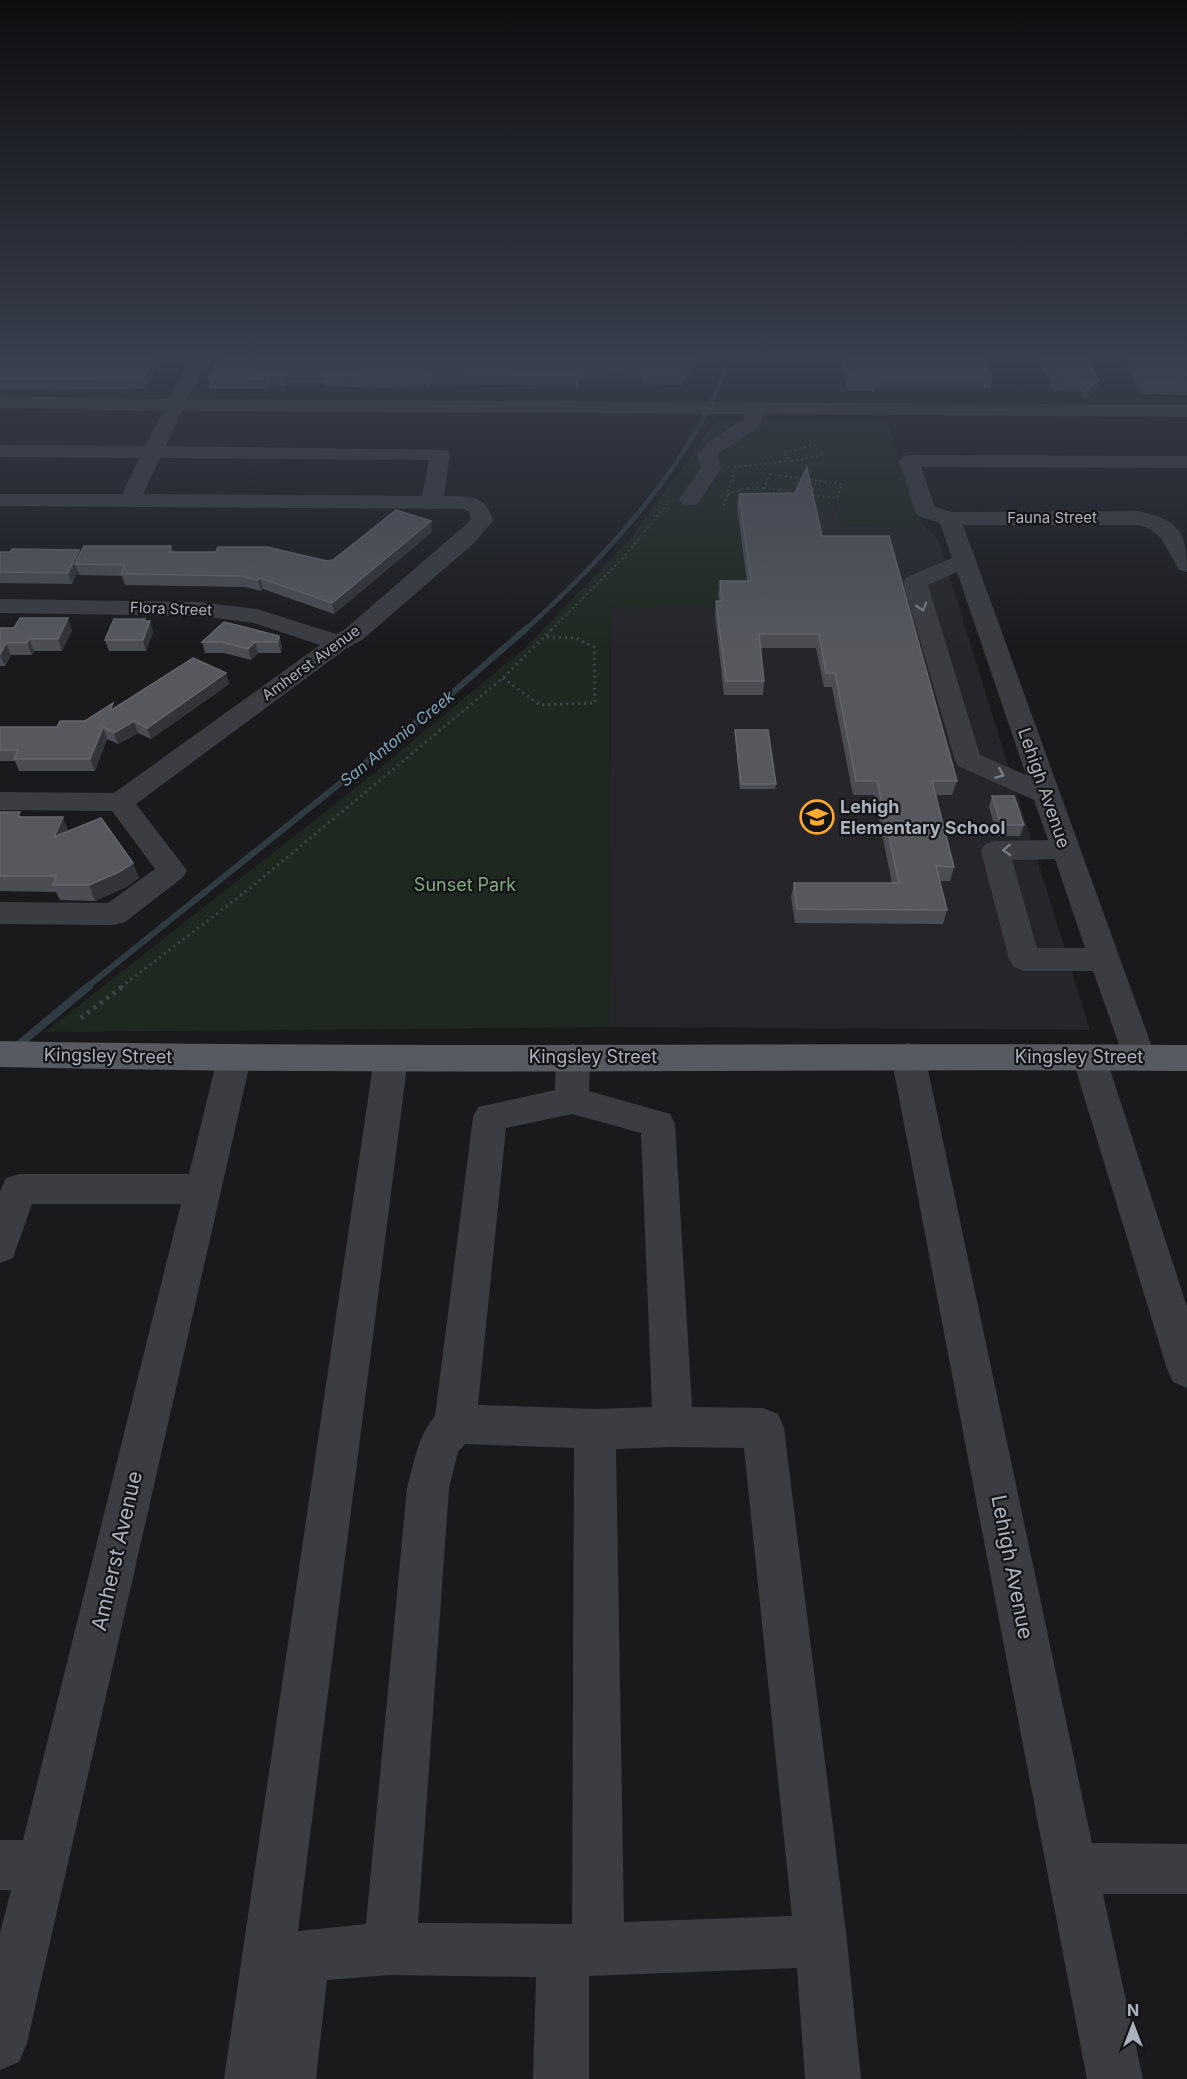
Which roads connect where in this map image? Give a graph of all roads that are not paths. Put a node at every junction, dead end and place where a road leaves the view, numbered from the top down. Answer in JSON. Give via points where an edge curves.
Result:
{"nodes":[{"id":1,"x":152,"y":455,"type":"edge"},
{"id":2,"x":440,"y":455,"type":"edge"},
{"id":3,"x":707,"y":455,"type":"edge"},
{"id":4,"x":1187,"y":462,"type":"edge"},
{"id":5,"x":0,"y":500,"type":"edge"},
{"id":6,"x":680,"y":500,"type":"road end"},
{"id":7,"x":129,"y":501,"type":"junction"},
{"id":8,"x":432,"y":503,"type":"junction"},
{"id":9,"x":950,"y":519,"type":"junction"},
{"id":10,"x":964,"y":561,"type":"junction"},
{"id":11,"x":1187,"y":565,"type":"edge"},
{"id":12,"x":0,"y":606,"type":"edge"},
{"id":13,"x":338,"y":643,"type":"junction"},
{"id":14,"x":1046,"y":794,"type":"junction"},
{"id":15,"x":0,"y":801,"type":"edge"},
{"id":16,"x":120,"y":802,"type":"junction"},
{"id":17,"x":1066,"y":849,"type":"junction"},
{"id":18,"x":0,"y":913,"type":"edge"},
{"id":19,"x":1105,"y":960,"type":"junction"},
{"id":20,"x":11,"y":1054,"type":"edge"},
{"id":21,"x":908,"y":1056,"type":"junction"},
{"id":22,"x":1089,"y":1057,"type":"junction"},
{"id":23,"x":391,"y":1058,"type":"junction"},
{"id":24,"x":1139,"y":1058,"type":"junction"},
{"id":25,"x":1187,"y":1058,"type":"edge"},
{"id":26,"x":234,"y":1059,"type":"junction"},
{"id":27,"x":573,"y":1078,"type":"junction"},
{"id":28,"x":203,"y":1189,"type":"junction"},
{"id":29,"x":0,"y":1246,"type":"edge"},
{"id":30,"x":1187,"y":1369,"type":"edge"},
{"id":31,"x":455,"y":1424,"type":"junction"},
{"id":32,"x":673,"y":1426,"type":"junction"},
{"id":33,"x":596,"y":1429,"type":"junction"},
{"id":34,"x":21,"y":1865,"type":"edge"},
{"id":35,"x":1073,"y":1868,"type":"junction"},
{"id":36,"x":1187,"y":1869,"type":"edge"},
{"id":37,"x":820,"y":1941,"type":"junction"},
{"id":38,"x":390,"y":1949,"type":"junction"},
{"id":39,"x":580,"y":1950,"type":"junction"},
{"id":40,"x":0,"y":2043,"type":"edge"},
{"id":41,"x":252,"y":2079,"type":"edge"},
{"id":42,"x":288,"y":2079,"type":"edge"},
{"id":43,"x":561,"y":2079,"type":"edge"},
{"id":44,"x":833,"y":2079,"type":"edge"},
{"id":45,"x":1115,"y":2079,"type":"edge"}],
"edges":[{"from":1,"to":7,"type":"street"},
{"from":2,"to":8,"type":"street"},
{"from":3,"to":6,"type":"street","via":[[711,468]]},
{"from":4,"to":9,"type":"street","via":[[909,461],[926,511]]},
{"from":5,"to":7,"type":"street"},
{"from":7,"to":8,"type":"street"},
{"from":8,"to":13,"type":"street","name":"Amherst Avenue","via":[[469,503],[479,509],[482,521],[353,635]]},
{"from":9,"to":10,"type":"street","name":"Lehigh Avenue"},
{"from":9,"to":11,"type":"street","name":"Fauna Street","via":[[1155,520],[1167,530]]},
{"from":10,"to":14,"type":"street","name":"Lehigh Avenue"},
{"from":10,"to":14,"type":"street","one_way":true,"via":[[915,582],[968,760]]},
{"from":12,"to":13,"type":"street","name":"Flora Street","via":[[199,609],[257,616]]},
{"from":13,"to":16,"type":"street","name":"Amherst Avenue"},
{"from":14,"to":17,"type":"street","name":"Lehigh Avenue"},
{"from":15,"to":16,"type":"street"},
{"from":16,"to":18,"type":"street","via":[[172,871],[114,914]]},
{"from":17,"to":19,"type":"street","name":"Lehigh Avenue"},
{"from":17,"to":19,"type":"street","one_way":true,"via":[[994,851],[1025,959]]},
{"from":19,"to":24,"type":"street","name":"Lehigh Avenue"},
{"from":20,"to":26,"type":"main road","name":"Kingsley Street"},
{"from":21,"to":22,"type":"main road","name":"Kingsley Street"},
{"from":21,"to":27,"type":"main road","name":"Kingsley Street"},
{"from":21,"to":35,"type":"street","name":"Lehigh Avenue"},
{"from":22,"to":24,"type":"main road","name":"Kingsley Street"},
{"from":22,"to":30,"type":"street"},
{"from":23,"to":26,"type":"main road","name":"Kingsley Street"},
{"from":23,"to":27,"type":"main road","name":"Kingsley Street"},
{"from":23,"to":41,"type":"street"},
{"from":24,"to":25,"type":"main road","name":"Kingsley Street"},
{"from":26,"to":28,"type":"street","name":"Amherst Avenue"},
{"from":27,"to":31,"type":"street","via":[[490,1117]]},
{"from":27,"to":32,"type":"street","via":[[658,1124]]},
{"from":28,"to":29,"type":"street","via":[[19,1189]]},
{"from":28,"to":34,"type":"street","name":"Amherst Avenue"},
{"from":31,"to":33,"type":"street"},
{"from":31,"to":38,"type":"street","via":[[440,1442],[428,1488]]},
{"from":32,"to":33,"type":"street"},
{"from":32,"to":37,"type":"street","via":[[763,1428]]},
{"from":33,"to":39,"type":"street"},
{"from":34,"to":40,"type":"street","name":"Amherst Avenue"},
{"from":35,"to":36,"type":"street"},
{"from":35,"to":45,"type":"street","name":"Lehigh Avenue"},
{"from":37,"to":39,"type":"street"},
{"from":37,"to":44,"type":"street"},
{"from":38,"to":39,"type":"street"},
{"from":38,"to":42,"type":"street","via":[[303,1955]]},
{"from":39,"to":43,"type":"street"}]}
